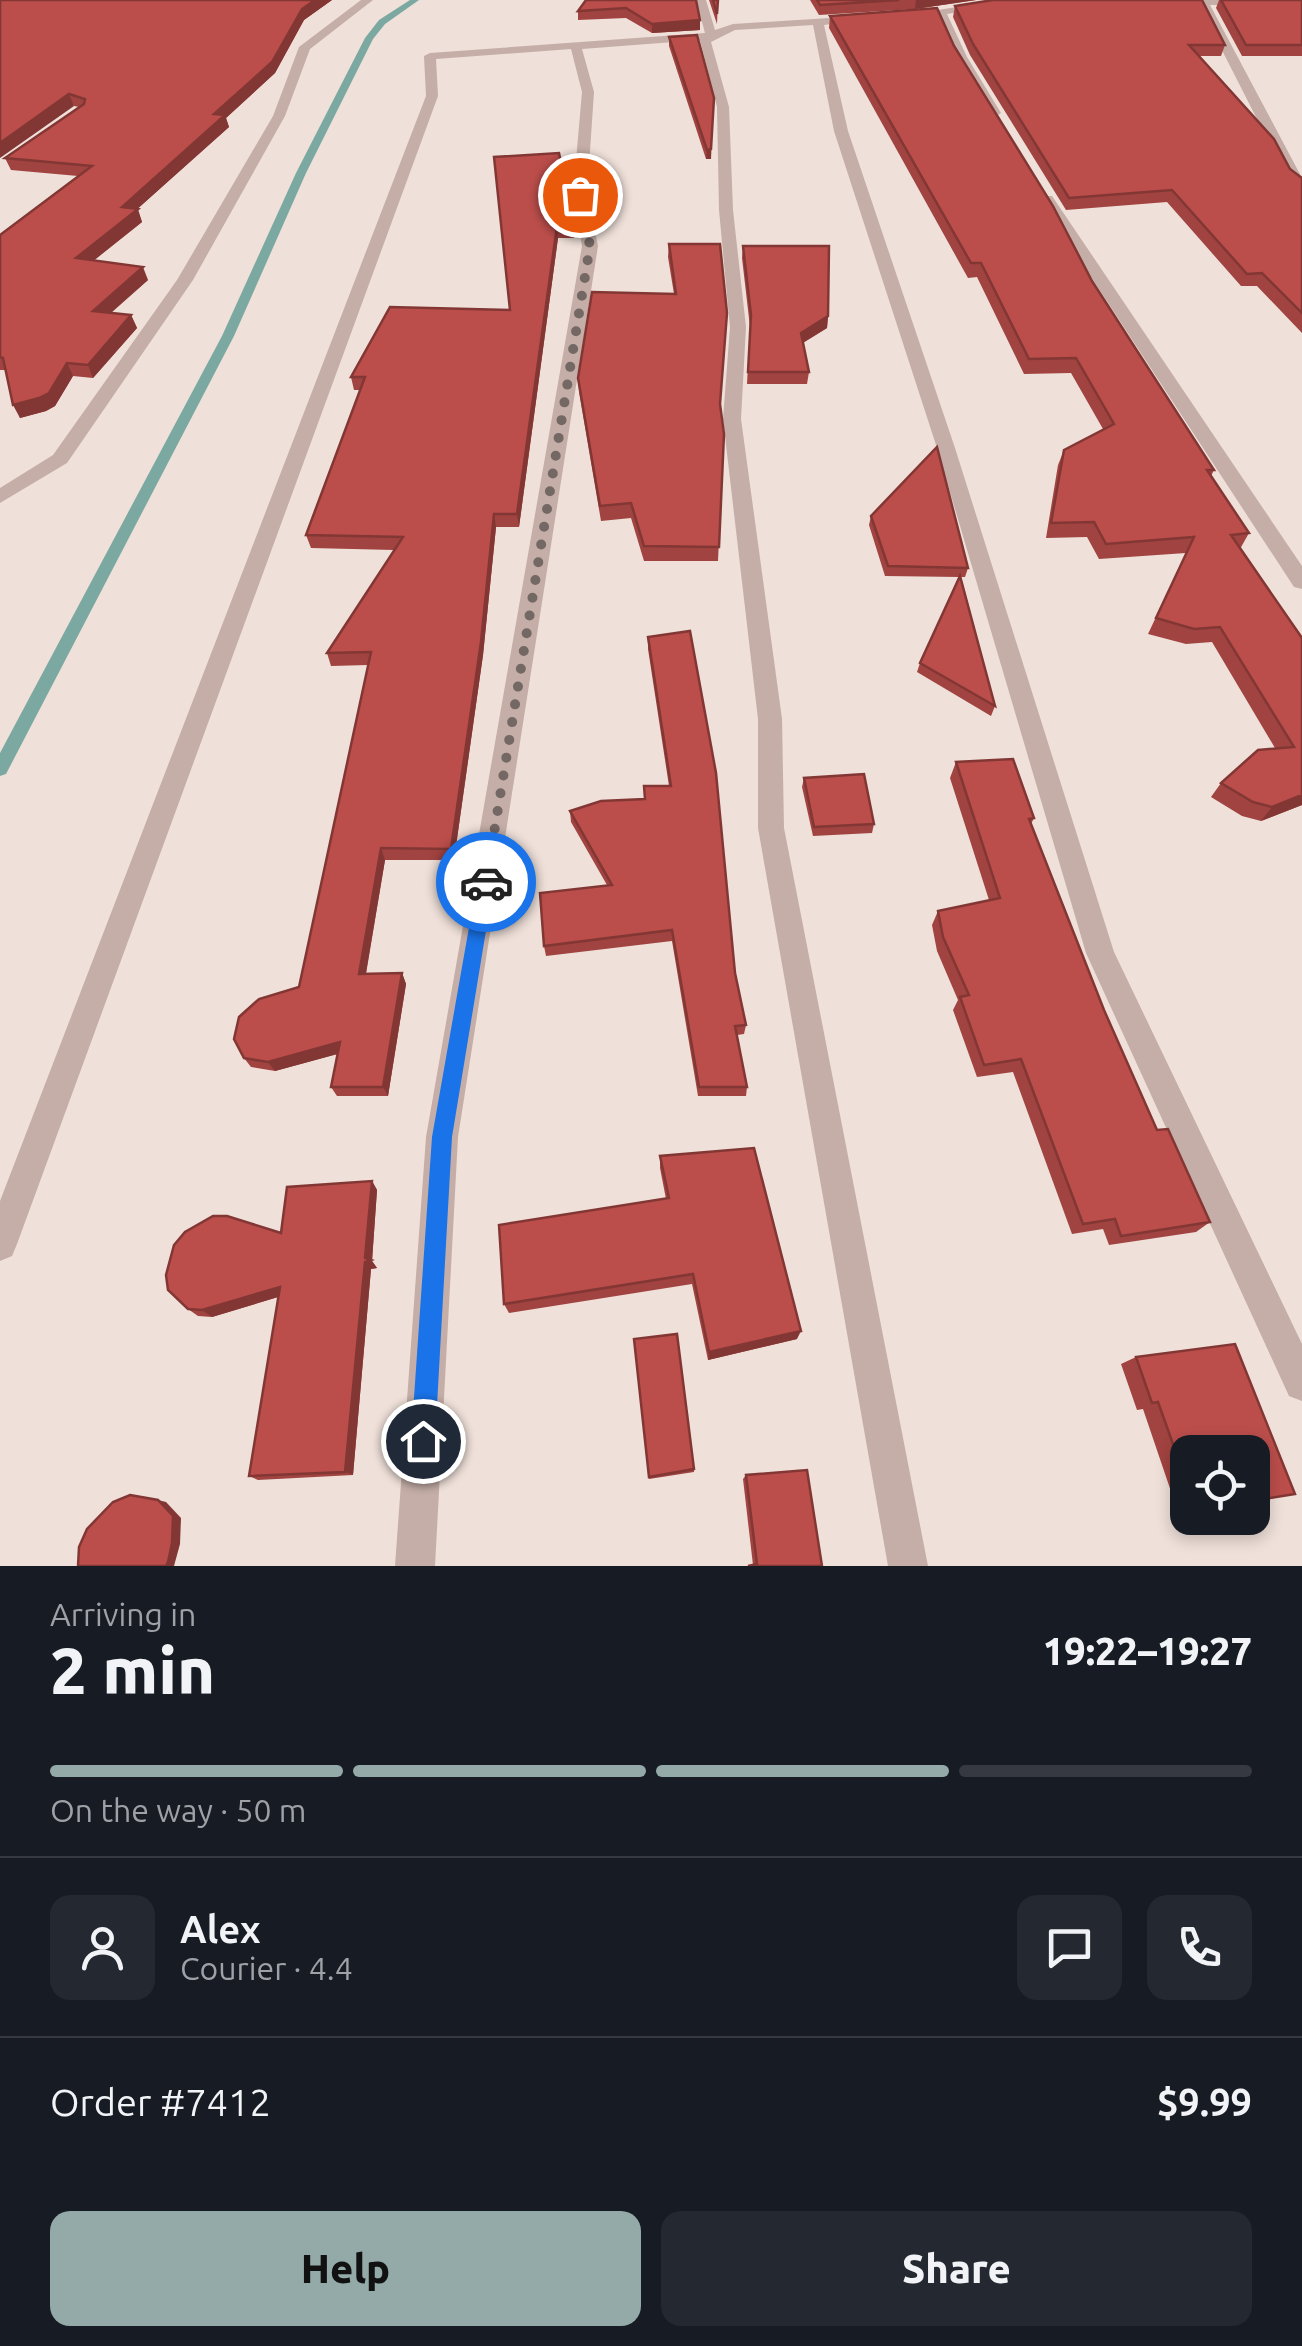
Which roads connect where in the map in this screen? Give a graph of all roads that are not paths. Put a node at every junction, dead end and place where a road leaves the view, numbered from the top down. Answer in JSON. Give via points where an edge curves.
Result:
{"nodes":[{"id":1,"x":358,"y":0,"type":"edge"},
{"id":2,"x":701,"y":0,"type":"edge"},
{"id":3,"x":1023,"y":0,"type":"edge"},
{"id":4,"x":367,"y":1,"type":"edge"},
{"id":5,"x":1155,"y":1,"type":"edge"},
{"id":6,"x":1203,"y":1,"type":"edge"},
{"id":7,"x":1302,"y":2,"type":"edge"},
{"id":8,"x":941,"y":12,"type":"junction"},
{"id":9,"x":818,"y":21,"type":"junction"},
{"id":10,"x":711,"y":36,"type":"junction"},
{"id":11,"x":576,"y":46,"type":"junction"},
{"id":12,"x":1002,"y":124,"type":"edge"},
{"id":13,"x":1302,"y":186,"type":"edge"},
{"id":14,"x":1042,"y":190,"type":"edge"},
{"id":15,"x":0,"y":497,"type":"edge"},
{"id":16,"x":1302,"y":582,"type":"edge"},
{"id":17,"x":0,"y":1244,"type":"edge"},
{"id":18,"x":1302,"y":1383,"type":"edge"},
{"id":19,"x":415,"y":1566,"type":"edge"},
{"id":20,"x":908,"y":1566,"type":"edge"}],
"edges":[{"from":1,"to":4,"type":"street"},
{"from":2,"to":10,"type":"street"},
{"from":3,"to":8,"type":"street"},
{"from":4,"to":15,"type":"street","via":[[305,47],[279,116],[186,280],[60,459]]},
{"from":5,"to":6,"type":"street"},
{"from":6,"to":7,"type":"street"},
{"from":6,"to":13,"type":"street"},
{"from":8,"to":9,"type":"street"},
{"from":8,"to":12,"type":"street"},
{"from":9,"to":10,"type":"street","via":[[733,27]]},
{"from":9,"to":18,"type":"street","via":[[841,130],[1100,953]]},
{"from":10,"to":11,"type":"street"},
{"from":10,"to":20,"type":"street","via":[[705,40],[723,107],[738,327],[732,419],[770,719],[771,828]]},
{"from":11,"to":17,"type":"street","via":[[430,56],[432,96]]},
{"from":11,"to":19,"type":"street","via":[[588,92],[580,195],[590,246],[442,1137]]},
{"from":14,"to":16,"type":"street"}]}
